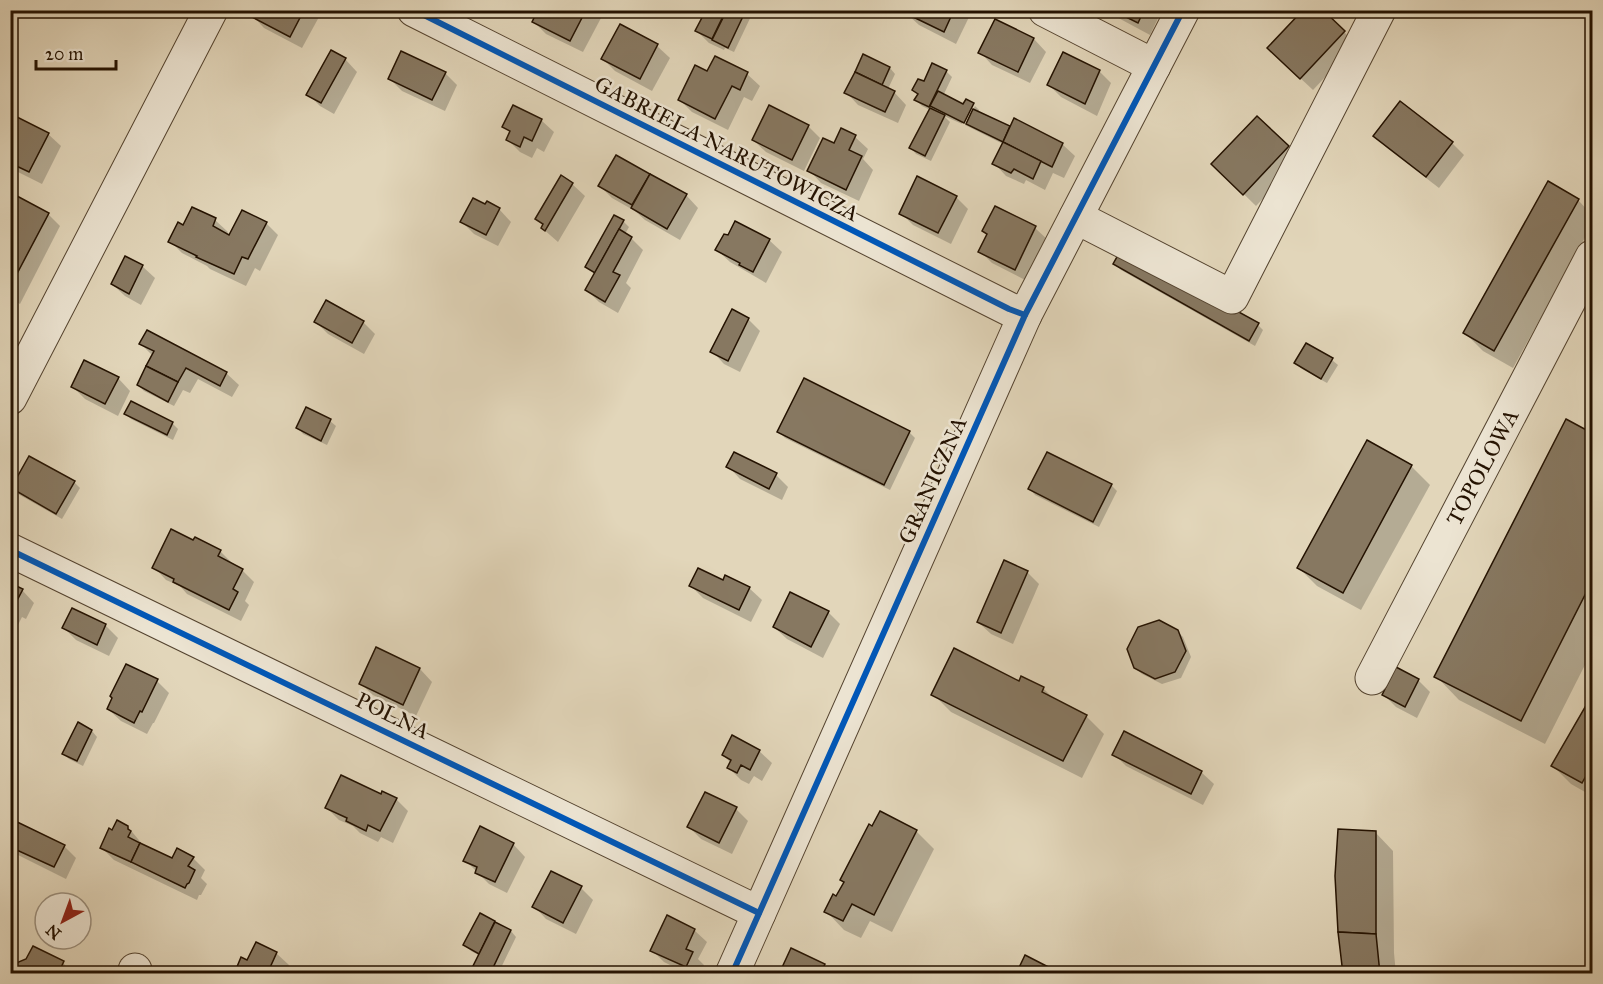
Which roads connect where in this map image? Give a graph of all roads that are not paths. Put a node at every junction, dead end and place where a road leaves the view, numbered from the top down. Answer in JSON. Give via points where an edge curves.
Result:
{"nodes":[{"id":1,"x":211,"y":10,"type":"edge"},
{"id":2,"x":414,"y":10,"type":"edge"},
{"id":3,"x":1045,"y":10,"type":"edge"},
{"id":4,"x":1183,"y":10,"type":"edge"},
{"id":5,"x":1379,"y":10,"type":"edge"},
{"id":6,"x":1154,"y":66,"type":"junction"},
{"id":7,"x":1076,"y":217,"type":"junction"},
{"id":8,"x":1593,"y":257,"type":"edge"},
{"id":9,"x":1025,"y":315,"type":"junction"},
{"id":10,"x":10,"y":398,"type":"edge"},
{"id":11,"x":10,"y":549,"type":"edge"},
{"id":12,"x":1372,"y":678,"type":"dead end"},
{"id":13,"x":759,"y":913,"type":"junction"},
{"id":14,"x":732,"y":974,"type":"edge"}],
"edges":[{"from":1,"to":10,"type":"street"},
{"from":2,"to":9,"type":"street","name":"GABRIELA NARUTOWICZA"},
{"from":3,"to":6,"type":"street"},
{"from":4,"to":6,"type":"street","name":"GRANICZNA"},
{"from":5,"to":7,"type":"street","via":[[1232,297]]},
{"from":6,"to":7,"type":"street","name":"GRANICZNA"},
{"from":7,"to":9,"type":"street","name":"GRANICZNA"},
{"from":8,"to":12,"type":"street","name":"TOPOLOWA"},
{"from":9,"to":13,"type":"street","name":"GRANICZNA"},
{"from":11,"to":13,"type":"street","name":"POLNA"},
{"from":13,"to":14,"type":"street","name":"GRANICZNA"}]}
